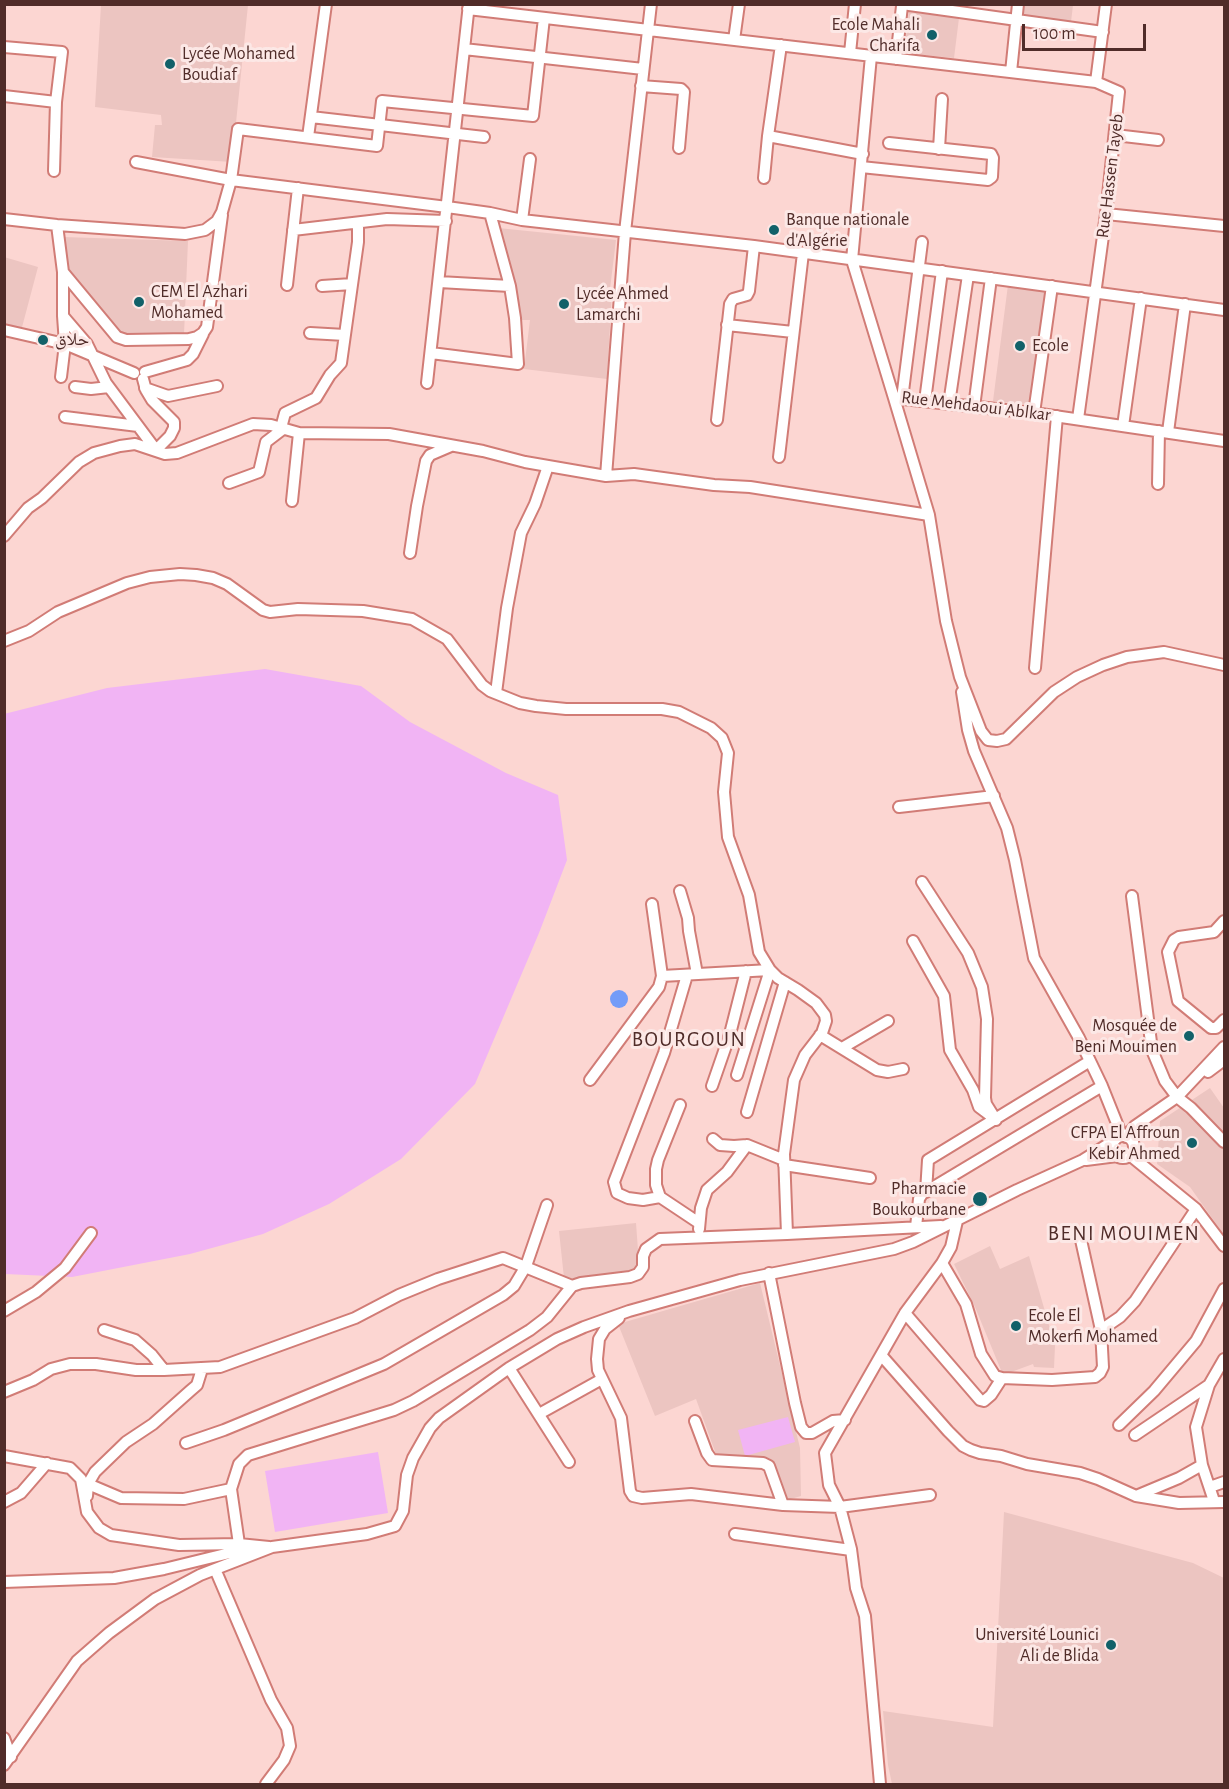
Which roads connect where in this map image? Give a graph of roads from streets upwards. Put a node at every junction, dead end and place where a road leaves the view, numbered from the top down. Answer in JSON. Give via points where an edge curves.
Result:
{"nodes":[{"id":1,"x":326,"y":4,"type":"edge"},
{"id":2,"x":651,"y":4,"type":"edge"},
{"id":3,"x":739,"y":4,"type":"edge"},
{"id":4,"x":855,"y":4,"type":"edge"},
{"id":5,"x":1018,"y":4,"type":"edge"},
{"id":6,"x":1106,"y":4,"type":"edge"},
{"id":7,"x":902,"y":5,"type":"edge"},
{"id":8,"x":469,"y":7,"type":"edge"},
{"id":9,"x":544,"y":18,"type":"junction"},
{"id":10,"x":1016,"y":21,"type":"junction"},
{"id":11,"x":647,"y":30,"type":"junction"},
{"id":12,"x":1103,"y":32,"type":"junction"},
{"id":13,"x":734,"y":40,"type":"junction"},
{"id":14,"x":780,"y":45,"type":"junction"},
{"id":15,"x":4,"y":47,"type":"edge"},
{"id":16,"x":464,"y":49,"type":"junction"},
{"id":17,"x":850,"y":53,"type":"junction"},
{"id":18,"x":871,"y":56,"type":"junction"},
{"id":19,"x":540,"y":57,"type":"junction"},
{"id":20,"x":896,"y":59,"type":"junction"},
{"id":21,"x":643,"y":69,"type":"junction"},
{"id":22,"x":1011,"y":72,"type":"junction"},
{"id":23,"x":1096,"y":82,"type":"junction"},
{"id":24,"x":641,"y":86,"type":"junction"},
{"id":25,"x":4,"y":96,"type":"edge"},
{"id":26,"x":942,"y":99,"type":"dead end"},
{"id":27,"x":56,"y":102,"type":"junction"},
{"id":28,"x":457,"y":108,"type":"junction"},
{"id":29,"x":311,"y":117,"type":"junction"},
{"id":30,"x":380,"y":125,"type":"junction"},
{"id":31,"x":454,"y":134,"type":"junction"},
{"id":32,"x":1115,"y":135,"type":"junction"},
{"id":33,"x":768,"y":136,"type":"junction"},
{"id":34,"x":308,"y":137,"type":"junction"},
{"id":35,"x":484,"y":137,"type":"dead end"},
{"id":36,"x":1158,"y":140,"type":"dead end"},
{"id":37,"x":889,"y":143,"type":"dead end"},
{"id":38,"x":679,"y":148,"type":"dead end"},
{"id":39,"x":939,"y":149,"type":"junction"},
{"id":40,"x":863,"y":154,"type":"junction"},
{"id":41,"x":530,"y":159,"type":"dead end"},
{"id":42,"x":136,"y":162,"type":"dead end"},
{"id":43,"x":861,"y":167,"type":"junction"},
{"id":44,"x":54,"y":171,"type":"dead end"},
{"id":45,"x":764,"y":178,"type":"dead end"},
{"id":46,"x":231,"y":180,"type":"junction"},
{"id":47,"x":298,"y":188,"type":"junction"},
{"id":48,"x":447,"y":207,"type":"junction"},
{"id":49,"x":222,"y":212,"type":"junction"},
{"id":50,"x":490,"y":213,"type":"junction"},
{"id":51,"x":1106,"y":214,"type":"junction"},
{"id":52,"x":4,"y":219,"type":"edge"},
{"id":53,"x":522,"y":220,"type":"junction"},
{"id":54,"x":446,"y":221,"type":"junction"},
{"id":55,"x":358,"y":223,"type":"junction"},
{"id":56,"x":57,"y":225,"type":"junction"},
{"id":57,"x":1224,"y":226,"type":"edge"},
{"id":58,"x":293,"y":230,"type":"junction"},
{"id":59,"x":625,"y":232,"type":"junction"},
{"id":60,"x":922,"y":242,"type":"dead end"},
{"id":61,"x":754,"y":246,"type":"junction"},
{"id":62,"x":803,"y":253,"type":"junction"},
{"id":63,"x":852,"y":260,"type":"junction"},
{"id":64,"x":918,"y":269,"type":"junction"},
{"id":65,"x":63,"y":272,"type":"junction"},
{"id":66,"x":942,"y":272,"type":"junction"},
{"id":67,"x":968,"y":275,"type":"junction"},
{"id":68,"x":991,"y":278,"type":"junction"},
{"id":69,"x":439,"y":282,"type":"junction"},
{"id":70,"x":352,"y":284,"type":"junction"},
{"id":71,"x":288,"y":285,"type":"dead end"},
{"id":72,"x":322,"y":286,"type":"dead end"},
{"id":73,"x":510,"y":286,"type":"junction"},
{"id":74,"x":1052,"y":286,"type":"junction"},
{"id":75,"x":1096,"y":292,"type":"junction"},
{"id":76,"x":1141,"y":298,"type":"junction"},
{"id":77,"x":1185,"y":304,"type":"junction"},
{"id":78,"x":1224,"y":310,"type":"edge"},
{"id":79,"x":63,"y":316,"type":"junction"},
{"id":80,"x":727,"y":325,"type":"junction"},
{"id":81,"x":4,"y":330,"type":"edge"},
{"id":82,"x":794,"y":332,"type":"junction"},
{"id":83,"x":203,"y":333,"type":"junction"},
{"id":84,"x":310,"y":333,"type":"dead end"},
{"id":85,"x":345,"y":335,"type":"junction"},
{"id":86,"x":65,"y":344,"type":"junction"},
{"id":87,"x":431,"y":353,"type":"junction"},
{"id":88,"x":94,"y":357,"type":"junction"},
{"id":89,"x":61,"y":377,"type":"dead end"},
{"id":90,"x":142,"y":378,"type":"junction"},
{"id":91,"x":427,"y":383,"type":"dead end"},
{"id":92,"x":217,"y":386,"type":"dead end"},
{"id":93,"x":75,"y":387,"type":"dead end"},
{"id":94,"x":109,"y":387,"type":"junction"},
{"id":95,"x":898,"y":398,"type":"junction"},
{"id":96,"x":926,"y":401,"type":"junction"},
{"id":97,"x":949,"y":404,"type":"junction"},
{"id":98,"x":974,"y":406,"type":"junction"},
{"id":99,"x":1034,"y":413,"type":"junction"},
{"id":100,"x":1057,"y":416,"type":"junction"},
{"id":101,"x":65,"y":417,"type":"dead end"},
{"id":102,"x":1078,"y":419,"type":"junction"},
{"id":103,"x":717,"y":420,"type":"dead end"},
{"id":104,"x":138,"y":426,"type":"junction"},
{"id":105,"x":1123,"y":426,"type":"junction"},
{"id":106,"x":282,"y":428,"type":"junction"},
{"id":107,"x":1164,"y":432,"type":"junction"},
{"id":108,"x":299,"y":433,"type":"junction"},
{"id":109,"x":1224,"y":441,"type":"edge"},
{"id":110,"x":453,"y":446,"type":"junction"},
{"id":111,"x":161,"y":452,"type":"junction"},
{"id":112,"x":779,"y":457,"type":"dead end"},
{"id":113,"x":548,"y":466,"type":"junction"},
{"id":114,"x":606,"y":476,"type":"junction"},
{"id":115,"x":229,"y":483,"type":"dead end"},
{"id":116,"x":1158,"y":484,"type":"dead end"},
{"id":117,"x":292,"y":501,"type":"dead end"},
{"id":118,"x":929,"y":515,"type":"junction"},
{"id":119,"x":4,"y":536,"type":"edge"},
{"id":120,"x":410,"y":553,"type":"dead end"},
{"id":121,"x":4,"y":641,"type":"edge"},
{"id":122,"x":1224,"y":665,"type":"edge"},
{"id":123,"x":1035,"y":668,"type":"dead end"},
{"id":124,"x":960,"y":677,"type":"junction"},
{"id":125,"x":496,"y":693,"type":"junction"},
{"id":126,"x":994,"y":795,"type":"junction"},
{"id":127,"x":899,"y":807,"type":"dead end"},
{"id":128,"x":922,"y":882,"type":"dead end"},
{"id":129,"x":680,"y":891,"type":"dead end"},
{"id":130,"x":1132,"y":896,"type":"dead end"},
{"id":131,"x":652,"y":904,"type":"dead end"},
{"id":132,"x":1224,"y":921,"type":"edge"},
{"id":133,"x":913,"y":941,"type":"dead end"},
{"id":134,"x":770,"y":970,"type":"junction"},
{"id":135,"x":746,"y":971,"type":"junction"},
{"id":136,"x":692,"y":974,"type":"junction"},
{"id":137,"x":662,"y":976,"type":"junction"},
{"id":138,"x":785,"y":982,"type":"junction"},
{"id":139,"x":1224,"y":1020,"type":"edge"},
{"id":140,"x":888,"y":1021,"type":"dead end"},
{"id":141,"x":820,"y":1035,"type":"junction"},
{"id":142,"x":1224,"y":1047,"type":"edge"},
{"id":143,"x":842,"y":1048,"type":"junction"},
{"id":144,"x":1224,"y":1060,"type":"edge"},
{"id":145,"x":1090,"y":1061,"type":"junction"},
{"id":146,"x":903,"y":1069,"type":"dead end"},
{"id":147,"x":1224,"y":1069,"type":"edge"},
{"id":148,"x":1210,"y":1070,"type":"junction"},
{"id":149,"x":737,"y":1075,"type":"dead end"},
{"id":150,"x":590,"y":1080,"type":"dead end"},
{"id":151,"x":1191,"y":1084,"type":"junction"},
{"id":152,"x":712,"y":1086,"type":"dead end"},
{"id":153,"x":1102,"y":1086,"type":"junction"},
{"id":154,"x":1177,"y":1097,"type":"junction"},
{"id":155,"x":680,"y":1105,"type":"dead end"},
{"id":156,"x":747,"y":1112,"type":"dead end"},
{"id":157,"x":996,"y":1120,"type":"junction"},
{"id":158,"x":713,"y":1139,"type":"dead end"},
{"id":159,"x":1124,"y":1139,"type":"junction"},
{"id":160,"x":1224,"y":1143,"type":"edge"},
{"id":161,"x":747,"y":1145,"type":"junction"},
{"id":162,"x":1117,"y":1156,"type":"junction"},
{"id":163,"x":1131,"y":1156,"type":"junction"},
{"id":164,"x":1083,"y":1160,"type":"junction"},
{"id":165,"x":784,"y":1162,"type":"junction"},
{"id":166,"x":870,"y":1178,"type":"dead end"},
{"id":167,"x":926,"y":1192,"type":"junction"},
{"id":168,"x":660,"y":1197,"type":"junction"},
{"id":169,"x":547,"y":1205,"type":"dead end"},
{"id":170,"x":1196,"y":1209,"type":"junction"},
{"id":171,"x":699,"y":1223,"type":"junction"},
{"id":172,"x":952,"y":1223,"type":"junction"},
{"id":173,"x":916,"y":1227,"type":"junction"},
{"id":174,"x":91,"y":1233,"type":"dead end"},
{"id":175,"x":787,"y":1234,"type":"junction"},
{"id":176,"x":699,"y":1236,"type":"junction"},
{"id":177,"x":1081,"y":1240,"type":"dead end"},
{"id":178,"x":1224,"y":1246,"type":"edge"},
{"id":179,"x":942,"y":1263,"type":"junction"},
{"id":180,"x":526,"y":1266,"type":"junction"},
{"id":181,"x":769,"y":1273,"type":"junction"},
{"id":182,"x":572,"y":1286,"type":"junction"},
{"id":183,"x":1224,"y":1289,"type":"edge"},
{"id":184,"x":4,"y":1311,"type":"edge"},
{"id":185,"x":626,"y":1312,"type":"junction"},
{"id":186,"x":905,"y":1313,"type":"junction"},
{"id":187,"x":104,"y":1330,"type":"dead end"},
{"id":188,"x":1101,"y":1330,"type":"junction"},
{"id":189,"x":881,"y":1355,"type":"junction"},
{"id":190,"x":1224,"y":1359,"type":"edge"},
{"id":191,"x":509,"y":1368,"type":"junction"},
{"id":192,"x":164,"y":1370,"type":"junction"},
{"id":193,"x":202,"y":1370,"type":"junction"},
{"id":194,"x":1002,"y":1378,"type":"junction"},
{"id":195,"x":602,"y":1379,"type":"junction"},
{"id":196,"x":1209,"y":1385,"type":"junction"},
{"id":197,"x":4,"y":1392,"type":"edge"},
{"id":198,"x":539,"y":1414,"type":"junction"},
{"id":199,"x":844,"y":1420,"type":"junction"},
{"id":200,"x":694,"y":1421,"type":"dead end"},
{"id":201,"x":1119,"y":1425,"type":"dead end"},
{"id":202,"x":1135,"y":1435,"type":"dead end"},
{"id":203,"x":186,"y":1443,"type":"dead end"},
{"id":204,"x":4,"y":1456,"type":"edge"},
{"id":205,"x":569,"y":1462,"type":"dead end"},
{"id":206,"x":46,"y":1463,"type":"junction"},
{"id":207,"x":1202,"y":1465,"type":"junction"},
{"id":208,"x":1224,"y":1482,"type":"edge"},
{"id":209,"x":88,"y":1484,"type":"junction"},
{"id":210,"x":1210,"y":1487,"type":"junction"},
{"id":211,"x":231,"y":1489,"type":"junction"},
{"id":212,"x":930,"y":1495,"type":"dead end"},
{"id":213,"x":1136,"y":1496,"type":"junction"},
{"id":214,"x":1219,"y":1501,"type":"edge"},
{"id":215,"x":4,"y":1502,"type":"edge"},
{"id":216,"x":783,"y":1505,"type":"junction"},
{"id":217,"x":840,"y":1508,"type":"junction"},
{"id":218,"x":87,"y":1512,"type":"junction"},
{"id":219,"x":735,"y":1534,"type":"dead end"},
{"id":220,"x":240,"y":1544,"type":"junction"},
{"id":221,"x":258,"y":1546,"type":"junction"},
{"id":222,"x":272,"y":1547,"type":"junction"},
{"id":223,"x":851,"y":1550,"type":"junction"},
{"id":224,"x":215,"y":1569,"type":"junction"},
{"id":225,"x":4,"y":1582,"type":"edge"},
{"id":226,"x":4,"y":1738,"type":"edge"},
{"id":227,"x":8,"y":1761,"type":"edge"},
{"id":228,"x":266,"y":1785,"type":"edge"},
{"id":229,"x":880,"y":1785,"type":"edge"}],
"edges":[{"from":1,"to":29,"type":"street"},
{"from":2,"to":11,"type":"street"},
{"from":3,"to":13,"type":"street"},
{"from":4,"to":17,"type":"street"},
{"from":5,"to":10,"type":"street"},
{"from":6,"to":12,"type":"street"},
{"from":7,"to":10,"type":"street"},
{"from":7,"to":20,"type":"street"},
{"from":8,"to":9,"type":"street"},
{"from":8,"to":16,"type":"street"},
{"from":9,"to":11,"type":"street"},
{"from":9,"to":19,"type":"street"},
{"from":10,"to":12,"type":"street"},
{"from":10,"to":22,"type":"street"},
{"from":11,"to":13,"type":"street"},
{"from":11,"to":21,"type":"street"},
{"from":12,"to":23,"type":"street"},
{"from":13,"to":14,"type":"street"},
{"from":14,"to":17,"type":"street"},
{"from":14,"to":33,"type":"street"},
{"from":15,"to":27,"type":"street","via":[[62,52]]},
{"from":16,"to":19,"type":"street"},
{"from":16,"to":28,"type":"street"},
{"from":17,"to":18,"type":"street"},
{"from":18,"to":20,"type":"street"},
{"from":18,"to":40,"type":"street","name":"Rue Mehdaoui Ablkar"},
{"from":19,"to":21,"type":"street"},
{"from":19,"to":28,"type":"street","via":[[533,116]]},
{"from":20,"to":22,"type":"street"},
{"from":21,"to":24,"type":"street"},
{"from":22,"to":23,"type":"street"},
{"from":23,"to":32,"type":"street","name":"Rue Hassen Tayeb","via":[[1119,92]]},
{"from":24,"to":38,"type":"street","via":[[684,92]]},
{"from":24,"to":59,"type":"street"},
{"from":25,"to":27,"type":"street"},
{"from":26,"to":39,"type":"street"},
{"from":27,"to":44,"type":"street"},
{"from":28,"to":30,"type":"street","via":[[382,101]]},
{"from":28,"to":31,"type":"street"},
{"from":29,"to":30,"type":"street"},
{"from":29,"to":34,"type":"street"},
{"from":30,"to":31,"type":"street"},
{"from":30,"to":34,"type":"street","via":[[376,146]]},
{"from":31,"to":35,"type":"street"},
{"from":31,"to":48,"type":"street"},
{"from":32,"to":36,"type":"street"},
{"from":32,"to":51,"type":"street","name":"Rue Hassen Tayeb"},
{"from":33,"to":40,"type":"street"},
{"from":33,"to":45,"type":"street"},
{"from":34,"to":46,"type":"street","via":[[238,129]]},
{"from":37,"to":39,"type":"street"},
{"from":39,"to":43,"type":"street","via":[[990,154],[992,177],[988,180]]},
{"from":40,"to":43,"type":"street","name":"Rue Mehdaoui Ablkar"},
{"from":41,"to":53,"type":"street"},
{"from":42,"to":46,"type":"street"},
{"from":43,"to":63,"type":"street","name":"Rue Mehdaoui Ablkar"},
{"from":46,"to":47,"type":"street"},
{"from":46,"to":49,"type":"street"},
{"from":47,"to":48,"type":"street"},
{"from":47,"to":58,"type":"street"},
{"from":48,"to":50,"type":"street"},
{"from":48,"to":54,"type":"street"},
{"from":49,"to":56,"type":"street","via":[[206,230],[185,234]]},
{"from":49,"to":83,"type":"street","via":[[207,327]]},
{"from":50,"to":53,"type":"street"},
{"from":50,"to":73,"type":"street"},
{"from":51,"to":57,"type":"street"},
{"from":51,"to":75,"type":"street","name":"Rue Hassen Tayeb"},
{"from":52,"to":56,"type":"street"},
{"from":53,"to":59,"type":"street"},
{"from":54,"to":55,"type":"street","via":[[387,219]]},
{"from":54,"to":69,"type":"street"},
{"from":55,"to":58,"type":"street"},
{"from":55,"to":70,"type":"street"},
{"from":56,"to":65,"type":"street"},
{"from":58,"to":71,"type":"street"},
{"from":59,"to":61,"type":"street"},
{"from":59,"to":114,"type":"street"},
{"from":60,"to":64,"type":"street"},
{"from":61,"to":62,"type":"street"},
{"from":61,"to":80,"type":"street","via":[[749,291],[731,300]]},
{"from":62,"to":63,"type":"street"},
{"from":62,"to":82,"type":"street"},
{"from":63,"to":64,"type":"street"},
{"from":63,"to":95,"type":"street","name":"Rue Mehdaoui Ablkar"},
{"from":64,"to":66,"type":"street"},
{"from":64,"to":95,"type":"street"},
{"from":65,"to":79,"type":"street"},
{"from":65,"to":83,"type":"street","via":[[117,337],[189,339]]},
{"from":66,"to":67,"type":"street"},
{"from":66,"to":96,"type":"street"},
{"from":67,"to":68,"type":"street"},
{"from":67,"to":97,"type":"street"},
{"from":68,"to":74,"type":"street"},
{"from":68,"to":98,"type":"street"},
{"from":69,"to":73,"type":"street"},
{"from":69,"to":87,"type":"street"},
{"from":70,"to":72,"type":"street"},
{"from":70,"to":85,"type":"street"},
{"from":73,"to":87,"type":"street","via":[[518,364]]},
{"from":74,"to":75,"type":"street"},
{"from":74,"to":99,"type":"street"},
{"from":75,"to":76,"type":"street"},
{"from":75,"to":102,"type":"street","name":"Rue Hassen Tayeb"},
{"from":76,"to":77,"type":"street"},
{"from":76,"to":105,"type":"street"},
{"from":77,"to":78,"type":"street"},
{"from":77,"to":107,"type":"street"},
{"from":79,"to":86,"type":"street"},
{"from":79,"to":88,"type":"street"},
{"from":80,"to":82,"type":"street"},
{"from":80,"to":103,"type":"street"},
{"from":81,"to":86,"type":"street"},
{"from":82,"to":112,"type":"street"},
{"from":83,"to":90,"type":"street","via":[[187,360]]},
{"from":84,"to":85,"type":"street"},
{"from":85,"to":106,"type":"street","via":[[341,363],[316,398],[285,413]]},
{"from":86,"to":88,"type":"street"},
{"from":86,"to":89,"type":"street"},
{"from":87,"to":91,"type":"street"},
{"from":88,"to":90,"type":"street"},
{"from":88,"to":94,"type":"street"},
{"from":90,"to":92,"type":"street","via":[[168,396]]},
{"from":90,"to":111,"type":"street","via":[[152,400],[174,422]]},
{"from":93,"to":94,"type":"street"},
{"from":94,"to":104,"type":"street"},
{"from":95,"to":96,"type":"street","name":"Rue Mehdaoui Ablkar"},
{"from":95,"to":118,"type":"street"},
{"from":96,"to":97,"type":"street","name":"Rue Mehdaoui Ablkar"},
{"from":97,"to":98,"type":"street","name":"Rue Mehdaoui Ablkar"},
{"from":98,"to":99,"type":"street","name":"Rue Mehdaoui Ablkar"},
{"from":99,"to":100,"type":"street","name":"Rue Mehdaoui Ablkar"},
{"from":100,"to":102,"type":"street","name":"Rue Mehdaoui Ablkar"},
{"from":100,"to":123,"type":"street"},
{"from":101,"to":104,"type":"street"},
{"from":102,"to":105,"type":"street","name":"Rue Mehdaoui Ablkar"},
{"from":104,"to":111,"type":"street"},
{"from":105,"to":107,"type":"street","name":"Rue Mehdaoui Ablkar"},
{"from":106,"to":108,"type":"street"},
{"from":106,"to":111,"type":"street","via":[[253,424],[194,448]]},
{"from":106,"to":115,"type":"street","via":[[266,442],[260,472]]},
{"from":107,"to":109,"type":"street","name":"Rue Mehdaoui Ablkar"},
{"from":107,"to":116,"type":"street"},
{"from":108,"to":110,"type":"street","via":[[389,434]]},
{"from":108,"to":117,"type":"street"},
{"from":110,"to":113,"type":"street"},
{"from":110,"to":120,"type":"street","via":[[430,455],[426,461]]},
{"from":111,"to":119,"type":"street","via":[[135,444],[94,453],[28,508]]},
{"from":113,"to":114,"type":"street"},
{"from":113,"to":125,"type":"street","via":[[521,533]]},
{"from":114,"to":118,"type":"street","via":[[634,474],[750,487]]},
{"from":118,"to":124,"type":"street","via":[[946,621]]},
{"from":121,"to":125,"type":"street","via":[[29,632],[58,612],[127,583],[196,575],[227,584],[270,612],[363,610],[412,619],[447,639],[476,679]]},
{"from":122,"to":124,"type":"street","via":[[1164,652],[1103,664],[1053,692],[1006,739],[997,741],[988,740],[981,731]]},
{"from":124,"to":126,"type":"street","via":[[974,751]]},
{"from":125,"to":134,"type":"street","via":[[536,706],[679,712],[722,738],[728,753],[724,792],[728,837],[749,895],[759,952]]},
{"from":126,"to":127,"type":"street"},
{"from":126,"to":145,"type":"street","via":[[1016,860],[1034,958]]},
{"from":128,"to":157,"type":"street","via":[[968,954],[982,987],[987,1019],[985,1098]]},
{"from":129,"to":136,"type":"street","via":[[688,918]]},
{"from":130,"to":154,"type":"street","via":[[1152,1050],[1165,1081]]},
{"from":131,"to":137,"type":"street"},
{"from":132,"to":139,"type":"street","via":[[1214,932],[1179,937],[1168,952],[1178,1001],[1211,1028]]},
{"from":133,"to":157,"type":"street","via":[[944,996],[950,1050],[979,1107]]},
{"from":134,"to":135,"type":"street"},
{"from":134,"to":138,"type":"street"},
{"from":134,"to":149,"type":"street"},
{"from":135,"to":136,"type":"street"},
{"from":135,"to":152,"type":"street"},
{"from":136,"to":137,"type":"street"},
{"from":136,"to":168,"type":"street","via":[[614,1182],[617,1193],[628,1198]]},
{"from":137,"to":150,"type":"street","via":[[659,987]]},
{"from":138,"to":141,"type":"street","via":[[807,996],[825,1015]]},
{"from":138,"to":156,"type":"street"},
{"from":140,"to":143,"type":"street"},
{"from":141,"to":143,"type":"street"},
{"from":141,"to":165,"type":"street","via":[[794,1080]]},
{"from":142,"to":151,"type":"street"},
{"from":143,"to":146,"type":"street","via":[[877,1070]]},
{"from":144,"to":148,"type":"street"},
{"from":145,"to":153,"type":"street"},
{"from":145,"to":157,"type":"street"},
{"from":147,"to":148,"type":"street"},
{"from":148,"to":151,"type":"street"},
{"from":151,"to":154,"type":"street"},
{"from":153,"to":159,"type":"street"},
{"from":153,"to":167,"type":"street"},
{"from":154,"to":159,"type":"street","via":[[1142,1120]]},
{"from":154,"to":160,"type":"street"},
{"from":155,"to":168,"type":"street","via":[[656,1169]]},
{"from":157,"to":167,"type":"street","via":[[928,1160]]},
{"from":158,"to":161,"type":"street","via":[[720,1145]]},
{"from":159,"to":162,"type":"street","via":[[1113,1149]]},
{"from":159,"to":163,"type":"street","via":[[1134,1149]]},
{"from":159,"to":164,"type":"street"},
{"from":161,"to":165,"type":"street"},
{"from":161,"to":171,"type":"street","via":[[707,1190]]},
{"from":162,"to":163,"type":"street"},
{"from":162,"to":164,"type":"street"},
{"from":163,"to":170,"type":"street"},
{"from":164,"to":172,"type":"street"},
{"from":165,"to":166,"type":"street"},
{"from":165,"to":175,"type":"street"},
{"from":167,"to":173,"type":"street","via":[[919,1199]]},
{"from":168,"to":171,"type":"street"},
{"from":169,"to":180,"type":"street"},
{"from":170,"to":178,"type":"street"},
{"from":170,"to":188,"type":"street","via":[[1135,1301]]},
{"from":171,"to":176,"type":"street"},
{"from":172,"to":173,"type":"street"},
{"from":172,"to":179,"type":"street","via":[[951,1247]]},
{"from":172,"to":181,"type":"street","via":[[894,1249]]},
{"from":173,"to":175,"type":"street"},
{"from":174,"to":184,"type":"street","via":[[65,1268]]},
{"from":175,"to":176,"type":"street"},
{"from":176,"to":182,"type":"street","via":[[669,1237],[652,1243],[646,1249],[641,1271],[634,1277]]},
{"from":177,"to":188,"type":"street"},
{"from":179,"to":186,"type":"street"},
{"from":179,"to":194,"type":"street","via":[[966,1304],[981,1354],[994,1376]]},
{"from":180,"to":182,"type":"street"},
{"from":180,"to":193,"type":"street","via":[[503,1258],[438,1278],[355,1318]]},
{"from":180,"to":203,"type":"street","via":[[514,1286],[503,1295],[384,1364]]},
{"from":181,"to":185,"type":"street"},
{"from":181,"to":199,"type":"street","via":[[801,1427],[812,1433],[833,1421]]},
{"from":182,"to":211,"type":"street","via":[[547,1317],[413,1401],[248,1455],[239,1464]]},
{"from":183,"to":201,"type":"street","via":[[1196,1341]]},
{"from":185,"to":191,"type":"street","via":[[570,1333]]},
{"from":185,"to":195,"type":"street","via":[[599,1339],[597,1359]]},
{"from":186,"to":189,"type":"street"},
{"from":186,"to":194,"type":"street","via":[[980,1400],[991,1395]]},
{"from":187,"to":192,"type":"street","via":[[135,1340]]},
{"from":188,"to":194,"type":"street","via":[[1103,1367],[1095,1377]]},
{"from":189,"to":199,"type":"street"},
{"from":189,"to":213,"type":"street","via":[[963,1446],[980,1454],[1080,1473]]},
{"from":190,"to":196,"type":"street"},
{"from":191,"to":198,"type":"street"},
{"from":191,"to":222,"type":"street","via":[[430,1428],[413,1458],[403,1511],[395,1526],[367,1534]]},
{"from":192,"to":193,"type":"street"},
{"from":192,"to":197,"type":"street","via":[[70,1364]]},
{"from":193,"to":209,"type":"street","via":[[197,1385],[117,1450]]},
{"from":195,"to":198,"type":"street"},
{"from":195,"to":216,"type":"street","via":[[621,1418],[633,1496],[691,1494]]},
{"from":196,"to":202,"type":"street"},
{"from":196,"to":207,"type":"street","via":[[1196,1427]]},
{"from":198,"to":205,"type":"street"},
{"from":199,"to":217,"type":"street","via":[[825,1453],[829,1485]]},
{"from":200,"to":216,"type":"street","via":[[712,1460],[770,1466]]},
{"from":204,"to":206,"type":"street"},
{"from":206,"to":215,"type":"street","via":[[21,1493]]},
{"from":206,"to":218,"type":"street","via":[[75,1471],[81,1479]]},
{"from":207,"to":210,"type":"street"},
{"from":207,"to":213,"type":"street"},
{"from":208,"to":210,"type":"street"},
{"from":209,"to":211,"type":"street","via":[[121,1498],[184,1499]]},
{"from":209,"to":218,"type":"street"},
{"from":210,"to":214,"type":"street"},
{"from":211,"to":220,"type":"street"},
{"from":212,"to":217,"type":"street"},
{"from":213,"to":214,"type":"street","via":[[1179,1503]]},
{"from":216,"to":217,"type":"street"},
{"from":217,"to":223,"type":"street"},
{"from":218,"to":220,"type":"street","via":[[99,1528],[119,1537],[179,1545]]},
{"from":219,"to":223,"type":"street"},
{"from":220,"to":221,"type":"street"},
{"from":221,"to":222,"type":"street"},
{"from":221,"to":225,"type":"street","via":[[114,1578]]},
{"from":222,"to":224,"type":"street"},
{"from":223,"to":229,"type":"street","via":[[865,1616]]},
{"from":224,"to":227,"type":"street","via":[[155,1599],[77,1661]]},
{"from":224,"to":228,"type":"street","via":[[271,1700],[287,1728],[290,1746]]},
{"from":226,"to":227,"type":"street"}]}
